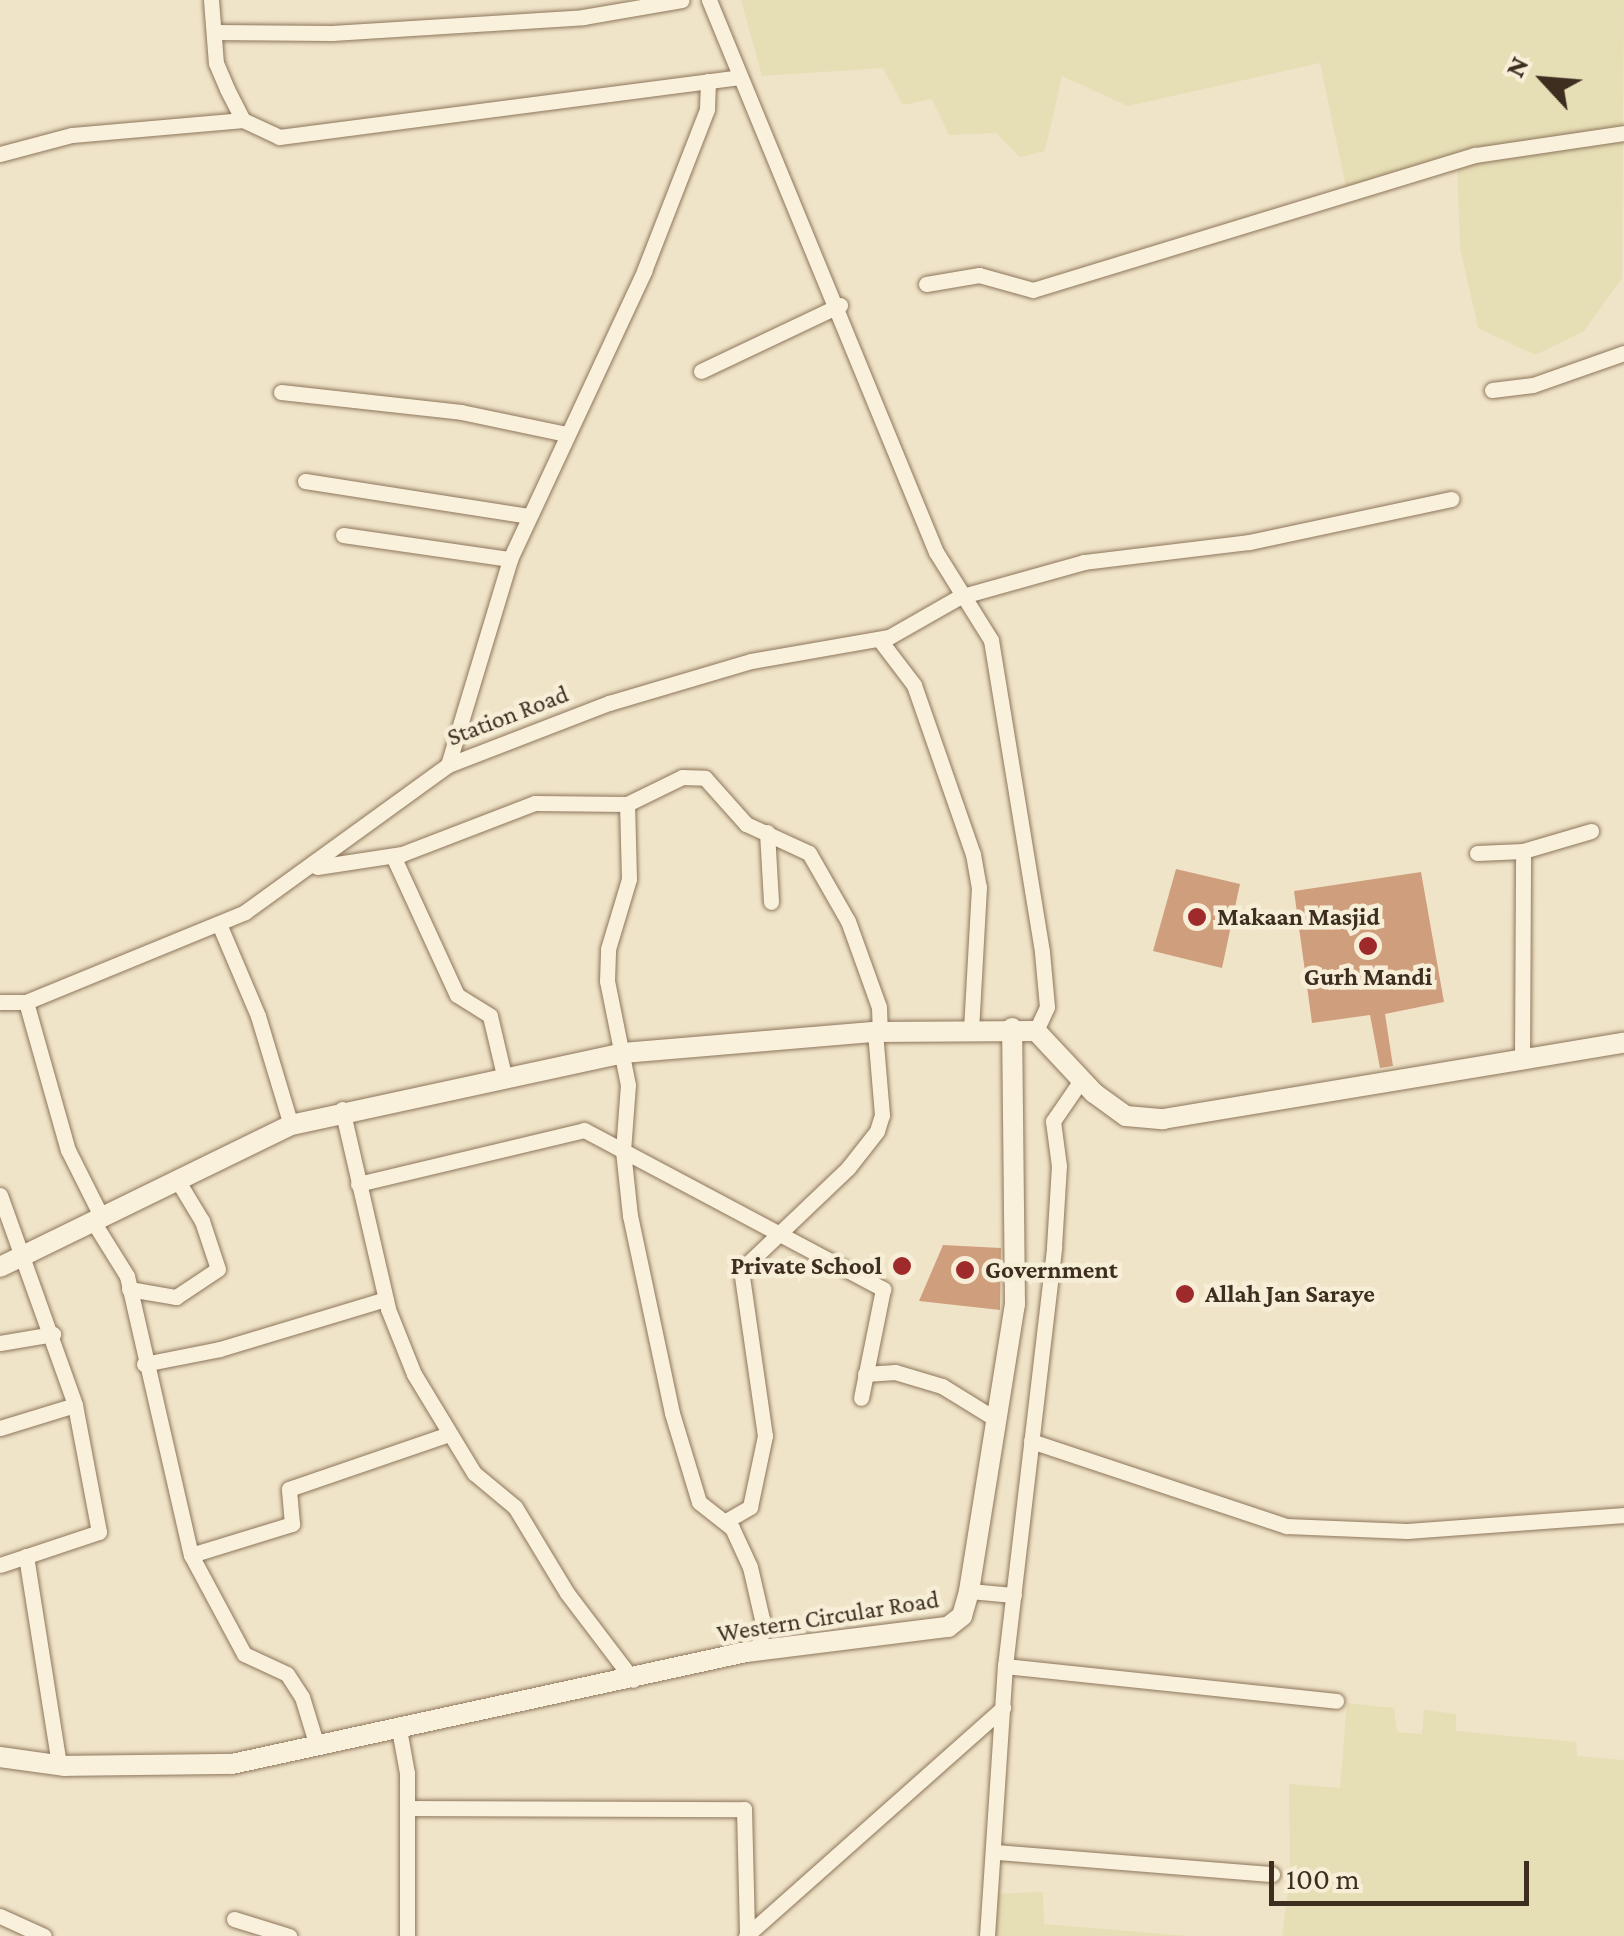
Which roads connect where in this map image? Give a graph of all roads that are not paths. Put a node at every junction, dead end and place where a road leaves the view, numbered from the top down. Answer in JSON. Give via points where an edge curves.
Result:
{"nodes":[{"id":1,"x":211,"y":0,"type":"edge"},
{"id":2,"x":682,"y":0,"type":"edge"},
{"id":3,"x":710,"y":0,"type":"edge"},
{"id":4,"x":214,"y":32,"type":"junction"},
{"id":5,"x":738,"y":77,"type":"junction"},
{"id":6,"x":708,"y":81,"type":"junction"},
{"id":7,"x":244,"y":120,"type":"junction"},
{"id":8,"x":1624,"y":133,"type":"edge"},
{"id":9,"x":0,"y":154,"type":"edge"},
{"id":10,"x":926,"y":284,"type":"dead end"},
{"id":11,"x":840,"y":305,"type":"junction"},
{"id":12,"x":1624,"y":353,"type":"edge"},
{"id":13,"x":700,"y":371,"type":"dead end"},
{"id":14,"x":1492,"y":390,"type":"dead end"},
{"id":15,"x":282,"y":392,"type":"dead end"},
{"id":16,"x":566,"y":434,"type":"junction"},
{"id":17,"x":304,"y":481,"type":"dead end"},
{"id":18,"x":1451,"y":499,"type":"dead end"},
{"id":19,"x":528,"y":516,"type":"junction"},
{"id":20,"x":343,"y":535,"type":"dead end"},
{"id":21,"x":510,"y":560,"type":"junction"},
{"id":22,"x":959,"y":597,"type":"junction"},
{"id":23,"x":879,"y":639,"type":"junction"},
{"id":24,"x":448,"y":765,"type":"junction"},
{"id":25,"x":627,"y":804,"type":"junction"},
{"id":26,"x":1591,"y":831,"type":"dead end"},
{"id":27,"x":767,"y":832,"type":"junction"},
{"id":28,"x":1524,"y":851,"type":"junction"},
{"id":29,"x":1477,"y":853,"type":"dead end"},
{"id":30,"x":393,"y":856,"type":"junction"},
{"id":31,"x":314,"y":868,"type":"junction"},
{"id":32,"x":771,"y":902,"type":"dead end"},
{"id":33,"x":219,"y":924,"type":"junction"},
{"id":34,"x":0,"y":1002,"type":"edge"},
{"id":35,"x":26,"y":1002,"type":"junction"},
{"id":36,"x":1012,"y":1028,"type":"junction"},
{"id":37,"x":971,"y":1030,"type":"junction"},
{"id":38,"x":1036,"y":1031,"type":"junction"},
{"id":39,"x":878,"y":1032,"type":"junction"},
{"id":40,"x":1624,"y":1043,"type":"edge"},
{"id":41,"x":623,"y":1053,"type":"junction"},
{"id":42,"x":1522,"y":1061,"type":"junction"},
{"id":43,"x":504,"y":1076,"type":"junction"},
{"id":44,"x":1082,"y":1080,"type":"junction"},
{"id":45,"x":342,"y":1109,"type":"junction"},
{"id":46,"x":291,"y":1124,"type":"junction"},
{"id":47,"x":623,"y":1151,"type":"junction"},
{"id":48,"x":176,"y":1178,"type":"junction"},
{"id":49,"x":358,"y":1184,"type":"junction"},
{"id":50,"x":0,"y":1195,"type":"edge"},
{"id":51,"x":98,"y":1221,"type":"junction"},
{"id":52,"x":779,"y":1236,"type":"junction"},
{"id":53,"x":25,"y":1257,"type":"junction"},
{"id":54,"x":0,"y":1268,"type":"edge"},
{"id":55,"x":129,"y":1289,"type":"junction"},
{"id":56,"x":386,"y":1299,"type":"junction"},
{"id":57,"x":53,"y":1334,"type":"junction"},
{"id":58,"x":0,"y":1343,"type":"edge"},
{"id":59,"x":144,"y":1364,"type":"junction"},
{"id":60,"x":866,"y":1374,"type":"junction"},
{"id":61,"x":861,"y":1398,"type":"dead end"},
{"id":62,"x":75,"y":1405,"type":"junction"},
{"id":63,"x":997,"y":1420,"type":"junction"},
{"id":64,"x":0,"y":1428,"type":"edge"},
{"id":65,"x":449,"y":1434,"type":"junction"},
{"id":66,"x":1031,"y":1442,"type":"junction"},
{"id":67,"x":1624,"y":1515,"type":"edge"},
{"id":68,"x":726,"y":1521,"type":"junction"},
{"id":69,"x":191,"y":1555,"type":"junction"},
{"id":70,"x":26,"y":1556,"type":"junction"},
{"id":71,"x":0,"y":1565,"type":"edge"},
{"id":72,"x":969,"y":1591,"type":"junction"},
{"id":73,"x":1014,"y":1595,"type":"junction"},
{"id":74,"x":759,"y":1650,"type":"junction"},
{"id":75,"x":1005,"y":1666,"type":"junction"},
{"id":76,"x":633,"y":1680,"type":"junction"},
{"id":77,"x":1336,"y":1701,"type":"dead end"},
{"id":78,"x":1003,"y":1708,"type":"junction"},
{"id":79,"x":399,"y":1729,"type":"junction"},
{"id":80,"x":317,"y":1746,"type":"junction"},
{"id":81,"x":0,"y":1757,"type":"edge"},
{"id":82,"x":59,"y":1765,"type":"junction"},
{"id":83,"x":408,"y":1808,"type":"junction"},
{"id":84,"x":996,"y":1852,"type":"junction"},
{"id":85,"x":1272,"y":1874,"type":"dead end"},
{"id":86,"x":0,"y":1916,"type":"edge"},
{"id":87,"x":234,"y":1918,"type":"dead end"},
{"id":88,"x":44,"y":1936,"type":"edge"},
{"id":89,"x":289,"y":1936,"type":"edge"},
{"id":90,"x":407,"y":1936,"type":"edge"},
{"id":91,"x":746,"y":1936,"type":"edge"},
{"id":92,"x":988,"y":1936,"type":"edge"}],
"edges":[{"from":1,"to":4,"type":"street"},
{"from":2,"to":4,"type":"street","via":[[582,17],[332,33]]},
{"from":3,"to":5,"type":"street"},
{"from":4,"to":7,"type":"street","via":[[216,64]]},
{"from":5,"to":6,"type":"street"},
{"from":5,"to":11,"type":"street"},
{"from":6,"to":7,"type":"street","via":[[279,137]]},
{"from":6,"to":16,"type":"street","via":[[707,108],[644,271]]},
{"from":7,"to":9,"type":"street","via":[[72,135]]},
{"from":8,"to":10,"type":"street","via":[[1474,156],[1033,290],[979,276]]},
{"from":11,"to":13,"type":"street"},
{"from":11,"to":22,"type":"street"},
{"from":12,"to":14,"type":"street","via":[[1533,384]]},
{"from":15,"to":16,"type":"street","via":[[461,412]]},
{"from":16,"to":19,"type":"street"},
{"from":17,"to":19,"type":"street"},
{"from":18,"to":22,"type":"street","name":"Station Road","via":[[1249,542],[1084,562]]},
{"from":19,"to":21,"type":"street"},
{"from":20,"to":21,"type":"street"},
{"from":21,"to":24,"type":"street"},
{"from":22,"to":23,"type":"street","name":"Station Road"},
{"from":22,"to":38,"type":"street","via":[[980,616],[992,640],[1042,952],[1046,1007]]},
{"from":23,"to":24,"type":"street","name":"Station Road","via":[[751,661]]},
{"from":23,"to":37,"type":"street","via":[[914,685],[974,854],[979,887]]},
{"from":24,"to":31,"type":"street","name":"Station Road"},
{"from":25,"to":27,"type":"street","via":[[682,777],[705,778],[746,824]]},
{"from":25,"to":30,"type":"street","via":[[535,804]]},
{"from":25,"to":41,"type":"street","via":[[630,880],[608,964],[609,1004]]},
{"from":26,"to":28,"type":"street"},
{"from":27,"to":32,"type":"street"},
{"from":27,"to":39,"type":"street","via":[[800,846],[830,880],[873,988]]},
{"from":28,"to":29,"type":"street"},
{"from":28,"to":42,"type":"street"},
{"from":30,"to":31,"type":"street"},
{"from":30,"to":43,"type":"street","via":[[457,995],[490,1016]]},
{"from":31,"to":33,"type":"street","name":"Station Road"},
{"from":33,"to":35,"type":"street","name":"Station Road"},
{"from":33,"to":46,"type":"street","via":[[258,1016]]},
{"from":34,"to":35,"type":"street","name":"Station Road"},
{"from":35,"to":51,"type":"street","via":[[68,1150]]},
{"from":36,"to":37,"type":"main road"},
{"from":36,"to":38,"type":"main road"},
{"from":36,"to":63,"type":"main road","name":"Western Circular Road","via":[[1015,1306]]},
{"from":37,"to":39,"type":"main road"},
{"from":38,"to":44,"type":"main road"},
{"from":39,"to":41,"type":"main road"},
{"from":39,"to":52,"type":"street","via":[[882,1115],[876,1131]]},
{"from":40,"to":42,"type":"main road"},
{"from":41,"to":43,"type":"main road"},
{"from":41,"to":47,"type":"street","via":[[629,1110]]},
{"from":42,"to":44,"type":"main road","via":[[1163,1120],[1126,1116]]},
{"from":43,"to":45,"type":"main road"},
{"from":44,"to":66,"type":"street","via":[[1053,1121],[1059,1166],[1055,1231]]},
{"from":45,"to":46,"type":"main road"},
{"from":45,"to":49,"type":"street"},
{"from":46,"to":48,"type":"main road"},
{"from":47,"to":49,"type":"street","via":[[584,1130]]},
{"from":47,"to":52,"type":"street"},
{"from":47,"to":68,"type":"street","via":[[632,1230],[655,1310],[672,1413],[699,1502]]},
{"from":48,"to":51,"type":"main road"},
{"from":48,"to":55,"type":"street","via":[[202,1220],[218,1269],[176,1297]]},
{"from":49,"to":56,"type":"street"},
{"from":50,"to":53,"type":"street"},
{"from":51,"to":53,"type":"main road"},
{"from":51,"to":55,"type":"street"},
{"from":52,"to":60,"type":"street","via":[[883,1289]]},
{"from":52,"to":68,"type":"street","via":[[741,1270],[764,1436],[750,1507]]},
{"from":53,"to":54,"type":"main road"},
{"from":53,"to":57,"type":"street"},
{"from":55,"to":59,"type":"street"},
{"from":56,"to":59,"type":"street","via":[[220,1349]]},
{"from":56,"to":65,"type":"street","via":[[414,1374]]},
{"from":57,"to":58,"type":"street"},
{"from":57,"to":62,"type":"street"},
{"from":59,"to":69,"type":"street"},
{"from":60,"to":61,"type":"street"},
{"from":60,"to":63,"type":"street","via":[[895,1372],[942,1386]]},
{"from":62,"to":64,"type":"street"},
{"from":62,"to":70,"type":"street","via":[[99,1532]]},
{"from":63,"to":72,"type":"main road","name":"Western Circular Road"},
{"from":65,"to":69,"type":"street","via":[[290,1489],[292,1524]]},
{"from":65,"to":76,"type":"street","via":[[474,1473],[515,1506],[567,1593]]},
{"from":66,"to":67,"type":"street","via":[[1286,1526],[1407,1531]]},
{"from":66,"to":73,"type":"street"},
{"from":68,"to":74,"type":"street","via":[[750,1567],[762,1619]]},
{"from":69,"to":80,"type":"street","via":[[244,1654],[287,1674]]},
{"from":70,"to":71,"type":"street"},
{"from":70,"to":82,"type":"street"},
{"from":72,"to":73,"type":"street"},
{"from":72,"to":74,"type":"main road","name":"Western Circular Road","via":[[962,1616],[948,1627]]},
{"from":73,"to":75,"type":"street"},
{"from":74,"to":76,"type":"main road","name":"Western Circular Road"},
{"from":75,"to":77,"type":"street"},
{"from":75,"to":78,"type":"street"},
{"from":76,"to":79,"type":"main road","name":"Western Circular Road"},
{"from":78,"to":84,"type":"street"},
{"from":78,"to":91,"type":"street"},
{"from":79,"to":80,"type":"main road","name":"Western Circular Road"},
{"from":79,"to":83,"type":"street"},
{"from":80,"to":82,"type":"main road","name":"Western Circular Road","via":[[232,1764]]},
{"from":81,"to":82,"type":"main road","name":"Western Circular Road"},
{"from":83,"to":90,"type":"street"},
{"from":83,"to":91,"type":"street","via":[[744,1809]]},
{"from":84,"to":85,"type":"street"},
{"from":84,"to":92,"type":"street"},
{"from":86,"to":88,"type":"street"},
{"from":87,"to":89,"type":"street"}]}
